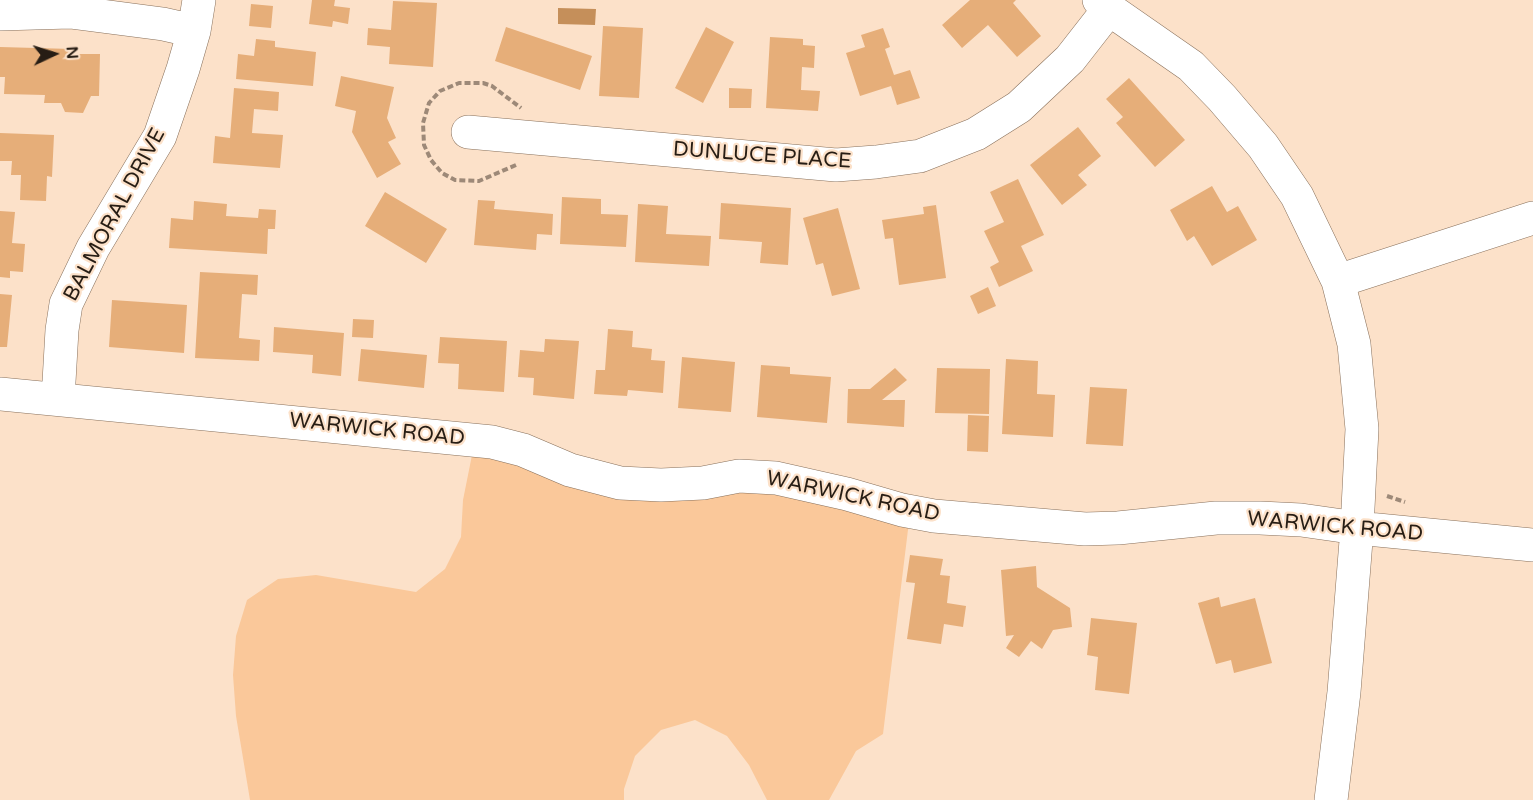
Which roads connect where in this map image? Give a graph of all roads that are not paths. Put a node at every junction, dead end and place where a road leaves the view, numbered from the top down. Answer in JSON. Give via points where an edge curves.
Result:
{"nodes":[{"id":1,"x":1104,"y":5,"type":"edge"},
{"id":2,"x":0,"y":14,"type":"edge"},
{"id":3,"x":196,"y":16,"type":"edge"},
{"id":4,"x":468,"y":132,"type":"dead end"},
{"id":5,"x":1533,"y":218,"type":"edge"},
{"id":6,"x":1338,"y":280,"type":"junction"},
{"id":7,"x":0,"y":394,"type":"edge"},
{"id":8,"x":58,"y":399,"type":"junction"},
{"id":9,"x":1357,"y":528,"type":"junction"},
{"id":10,"x":1533,"y":545,"type":"edge"},
{"id":11,"x":1331,"y":800,"type":"edge"}],
"edges":[{"from":1,"to":4,"type":"street","name":"DUNLUCE PLACE","via":[[1070,59],[1019,108],[976,134],[920,156],[836,165]]},
{"from":1,"to":6,"type":"street","via":[[1191,66],[1263,146],[1297,196]]},
{"from":2,"to":3,"type":"street","via":[[70,12],[163,24]]},
{"from":3,"to":8,"type":"street","name":"BALMORAL DRIVE","via":[[160,136],[93,248],[66,304]]},
{"from":5,"to":6,"type":"street"},
{"from":6,"to":9,"type":"street","via":[[1354,344],[1360,389]]},
{"from":7,"to":8,"type":"street","name":"WARWICK ROAD"},
{"from":8,"to":9,"type":"street","name":"WARWICK ROAD","via":[[492,442],[523,450],[570,471],[620,483],[661,485],[739,476],[776,478],[934,516],[1085,529],[1260,518]]},
{"from":9,"to":10,"type":"street","name":"WARWICK ROAD"},
{"from":9,"to":11,"type":"street"}]}
